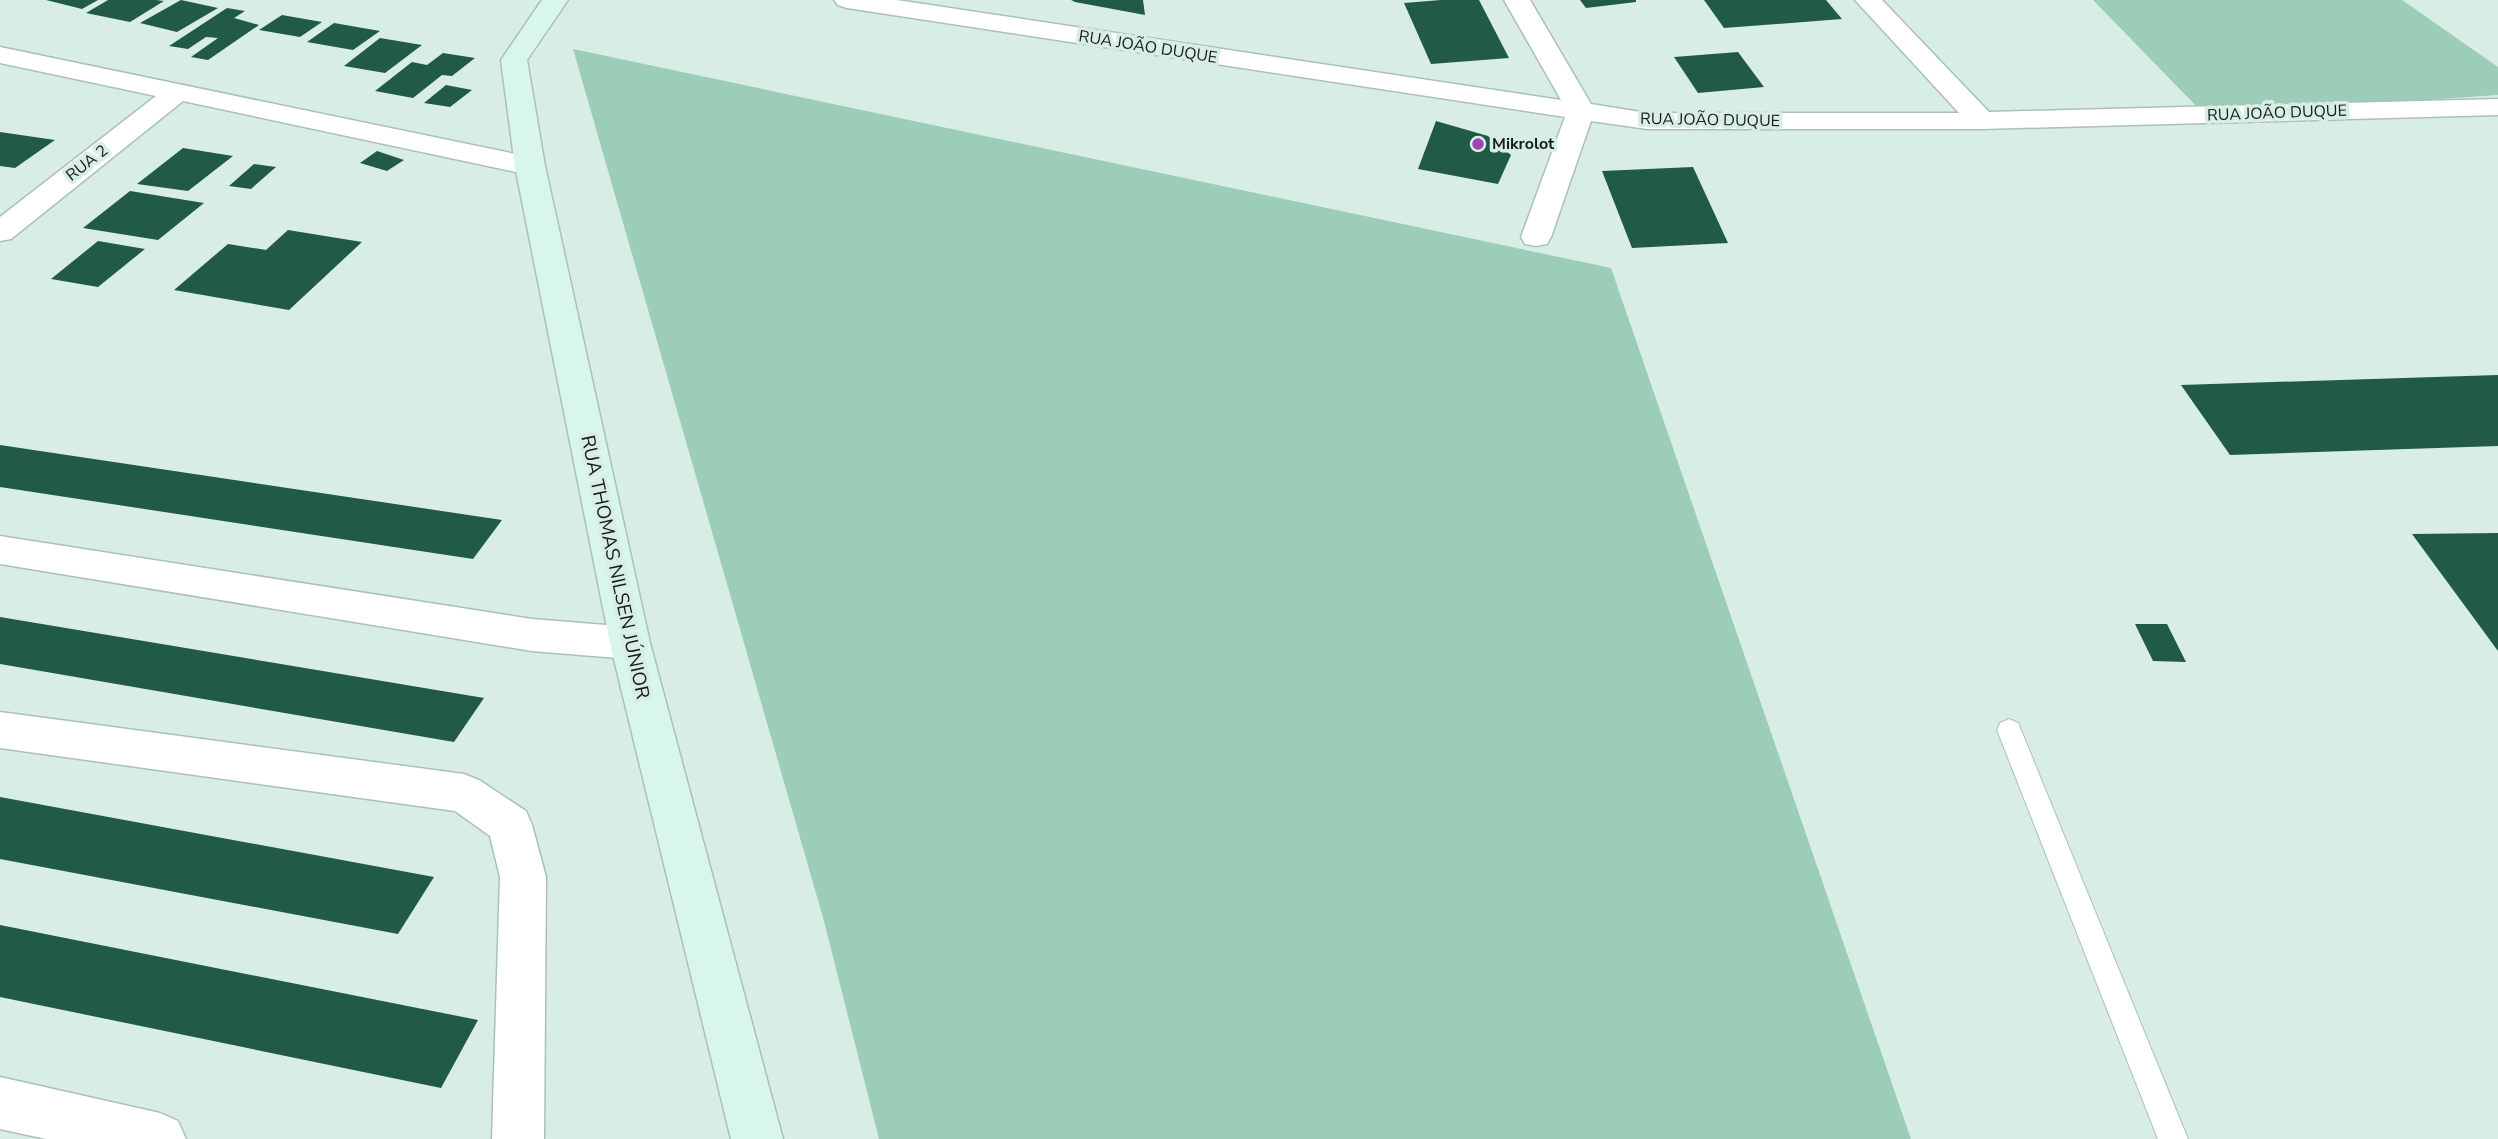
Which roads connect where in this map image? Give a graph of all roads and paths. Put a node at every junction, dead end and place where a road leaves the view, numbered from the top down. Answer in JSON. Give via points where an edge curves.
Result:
{"nodes":[{"id":1,"x":555,"y":0,"type":"edge"},
{"id":2,"x":847,"y":0,"type":"edge"},
{"id":3,"x":1517,"y":0,"type":"edge"},
{"id":4,"x":1868,"y":0,"type":"edge"},
{"id":5,"x":951,"y":8,"type":"edge"},
{"id":6,"x":0,"y":55,"type":"edge"},
{"id":7,"x":175,"y":93,"type":"junction"},
{"id":8,"x":2498,"y":107,"type":"edge"},
{"id":9,"x":1581,"y":111,"type":"junction"},
{"id":10,"x":1982,"y":121,"type":"junction"},
{"id":11,"x":530,"y":166,"type":"junction"},
{"id":12,"x":0,"y":232,"type":"edge"},
{"id":13,"x":1536,"y":237,"type":"dead end"},
{"id":14,"x":0,"y":550,"type":"edge"},
{"id":15,"x":630,"y":643,"type":"junction"},
{"id":16,"x":0,"y":730,"type":"edge"},
{"id":17,"x":2009,"y":730,"type":"dead end"},
{"id":18,"x":0,"y":1103,"type":"edge"},
{"id":19,"x":160,"y":1139,"type":"edge"},
{"id":20,"x":518,"y":1139,"type":"edge"},
{"id":21,"x":757,"y":1139,"type":"edge"},
{"id":22,"x":2173,"y":1139,"type":"edge"}],
"edges":[{"from":1,"to":11,"type":"street","name":"RUA THOMAS NILSEN JÚNIOR","via":[[514,60]]},
{"from":2,"to":5,"type":"street","name":"RUA JOÃO DUQUE"},
{"from":3,"to":9,"type":"street"},
{"from":4,"to":10,"type":"street"},
{"from":5,"to":9,"type":"street","name":"RUA JOÃO DUQUE"},
{"from":6,"to":7,"type":"street"},
{"from":7,"to":11,"type":"street"},
{"from":7,"to":12,"type":"street","name":"RUA 2"},
{"from":8,"to":10,"type":"street","name":"RUA JOÃO DUQUE"},
{"from":9,"to":10,"type":"street","name":"RUA JOÃO DUQUE","via":[[1647,121]]},
{"from":9,"to":13,"type":"street"},
{"from":11,"to":15,"type":"street","name":"RUA THOMAS NILSEN JÚNIOR"},
{"from":14,"to":15,"type":"street","via":[[532,635]]},
{"from":15,"to":21,"type":"street","name":"RUA THOMAS NILSEN JÚNIOR"},
{"from":16,"to":20,"type":"street","via":[[464,793],[510,825],[523,877]]},
{"from":17,"to":22,"type":"lane"},
{"from":18,"to":19,"type":"street"}]}
